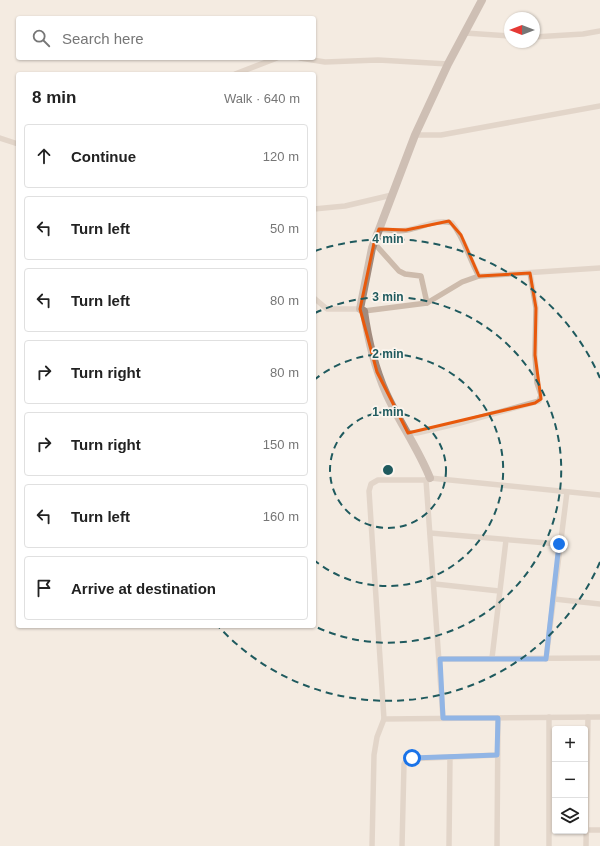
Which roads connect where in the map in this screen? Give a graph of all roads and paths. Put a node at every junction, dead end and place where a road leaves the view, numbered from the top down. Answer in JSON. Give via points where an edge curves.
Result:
{"nodes":[{"id":1,"x":482,"y":0,"type":"edge"},
{"id":2,"x":600,"y":30,"type":"edge"},
{"id":3,"x":465,"y":33,"type":"junction"},
{"id":4,"x":504,"y":36,"type":"edge"},
{"id":5,"x":540,"y":37,"type":"edge"},
{"id":6,"x":272,"y":60,"type":"edge"},
{"id":7,"x":312,"y":60,"type":"edge"},
{"id":8,"x":448,"y":64,"type":"junction"},
{"id":9,"x":240,"y":72,"type":"edge"},
{"id":10,"x":600,"y":106,"type":"edge"},
{"id":11,"x":415,"y":135,"type":"junction"},
{"id":12,"x":0,"y":138,"type":"edge"},
{"id":13,"x":16,"y":143,"type":"edge"},
{"id":14,"x":392,"y":196,"type":"junction"},
{"id":15,"x":316,"y":209,"type":"edge"},
{"id":16,"x":379,"y":229,"type":"junction"},
{"id":17,"x":374,"y":243,"type":"junction"},
{"id":18,"x":600,"y":268,"type":"edge"},
{"id":19,"x":530,"y":273,"type":"junction"},
{"id":20,"x":479,"y":276,"type":"junction"},
{"id":21,"x":316,"y":300,"type":"edge"},
{"id":22,"x":427,"y":303,"type":"junction"},
{"id":23,"x":362,"y":310,"type":"junction"},
{"id":24,"x":408,"y":433,"type":"junction"},
{"id":25,"x":428,"y":479,"type":"junction"},
{"id":26,"x":567,"y":492,"type":"junction"},
{"id":27,"x":600,"y":495,"type":"edge"},
{"id":28,"x":430,"y":533,"type":"junction"},
{"id":29,"x":506,"y":540,"type":"junction"},
{"id":30,"x":559,"y":544,"type":"junction"},
{"id":31,"x":435,"y":584,"type":"junction"},
{"id":32,"x":499,"y":591,"type":"junction"},
{"id":33,"x":554,"y":599,"type":"junction"},
{"id":34,"x":600,"y":604,"type":"edge"},
{"id":35,"x":492,"y":658,"type":"junction"},
{"id":36,"x":600,"y":658,"type":"edge"},
{"id":37,"x":440,"y":659,"type":"junction"},
{"id":38,"x":546,"y":659,"type":"junction"},
{"id":39,"x":588,"y":717,"type":"junction"},
{"id":40,"x":600,"y":717,"type":"edge"},
{"id":41,"x":443,"y":718,"type":"junction"},
{"id":42,"x":498,"y":718,"type":"junction"},
{"id":43,"x":549,"y":718,"type":"junction"},
{"id":44,"x":384,"y":719,"type":"junction"},
{"id":45,"x":497,"y":755,"type":"junction"},
{"id":46,"x":450,"y":757,"type":"junction"},
{"id":47,"x":586,"y":798,"type":"edge"},
{"id":48,"x":588,"y":830,"type":"edge"},
{"id":49,"x":600,"y":830,"type":"edge"},
{"id":50,"x":552,"y":831,"type":"edge"},
{"id":51,"x":585,"y":834,"type":"edge"},
{"id":52,"x":372,"y":846,"type":"edge"},
{"id":53,"x":402,"y":846,"type":"edge"},
{"id":54,"x":449,"y":846,"type":"edge"},
{"id":55,"x":497,"y":846,"type":"edge"},
{"id":56,"x":549,"y":846,"type":"edge"},
{"id":57,"x":586,"y":846,"type":"edge"}],
"edges":[{"from":1,"to":3,"type":"street"},
{"from":2,"to":5,"type":"street","via":[[583,34]]},
{"from":3,"to":4,"type":"street"},
{"from":3,"to":8,"type":"street"},
{"from":6,"to":9,"type":"street"},
{"from":7,"to":8,"type":"street"},
{"from":8,"to":11,"type":"street"},
{"from":10,"to":11,"type":"street","via":[[441,135]]},
{"from":11,"to":14,"type":"street"},
{"from":12,"to":13,"type":"street"},
{"from":14,"to":15,"type":"street","via":[[345,206]]},
{"from":14,"to":16,"type":"street"},
{"from":16,"to":17,"type":"street"},
{"from":16,"to":20,"type":"street","via":[[399,231],[442,221],[452,223],[461,235]]},
{"from":17,"to":22,"type":"street","via":[[399,271],[421,276]]},
{"from":17,"to":23,"type":"street","via":[[365,276]]},
{"from":18,"to":19,"type":"street"},
{"from":19,"to":20,"type":"street"},
{"from":19,"to":24,"type":"street","via":[[536,308],[535,355],[536,379],[541,395],[539,400],[460,422]]},
{"from":20,"to":22,"type":"street","via":[[462,282]]},
{"from":21,"to":23,"type":"street","via":[[327,309]]},
{"from":22,"to":23,"type":"street"},
{"from":23,"to":24,"type":"street","via":[[377,372]]},
{"from":24,"to":25,"type":"street"},
{"from":25,"to":26,"type":"street"},
{"from":25,"to":28,"type":"street"},
{"from":25,"to":44,"type":"street","via":[[378,480],[371,484],[369,492]]},
{"from":26,"to":27,"type":"street"},
{"from":26,"to":30,"type":"street"},
{"from":28,"to":29,"type":"street"},
{"from":28,"to":31,"type":"street"},
{"from":29,"to":30,"type":"street"},
{"from":29,"to":32,"type":"street"},
{"from":30,"to":33,"type":"street"},
{"from":31,"to":32,"type":"street"},
{"from":31,"to":37,"type":"street","via":[[434,604]]},
{"from":32,"to":35,"type":"street"},
{"from":33,"to":34,"type":"street"},
{"from":33,"to":38,"type":"street"},
{"from":35,"to":37,"type":"street"},
{"from":35,"to":38,"type":"street"},
{"from":36,"to":38,"type":"street"},
{"from":37,"to":41,"type":"street"},
{"from":39,"to":40,"type":"street"},
{"from":39,"to":43,"type":"street"},
{"from":39,"to":47,"type":"street"},
{"from":41,"to":42,"type":"street"},
{"from":41,"to":44,"type":"street"},
{"from":42,"to":43,"type":"street"},
{"from":42,"to":45,"type":"street"},
{"from":43,"to":50,"type":"street"},
{"from":44,"to":52,"type":"street","via":[[374,755]]},
{"from":45,"to":46,"type":"street"},
{"from":45,"to":55,"type":"street"},
{"from":46,"to":53,"type":"street","via":[[412,758],[407,759],[404,764]]},
{"from":46,"to":54,"type":"street"},
{"from":48,"to":49,"type":"street"},
{"from":50,"to":56,"type":"street"},
{"from":51,"to":57,"type":"street"}]}
